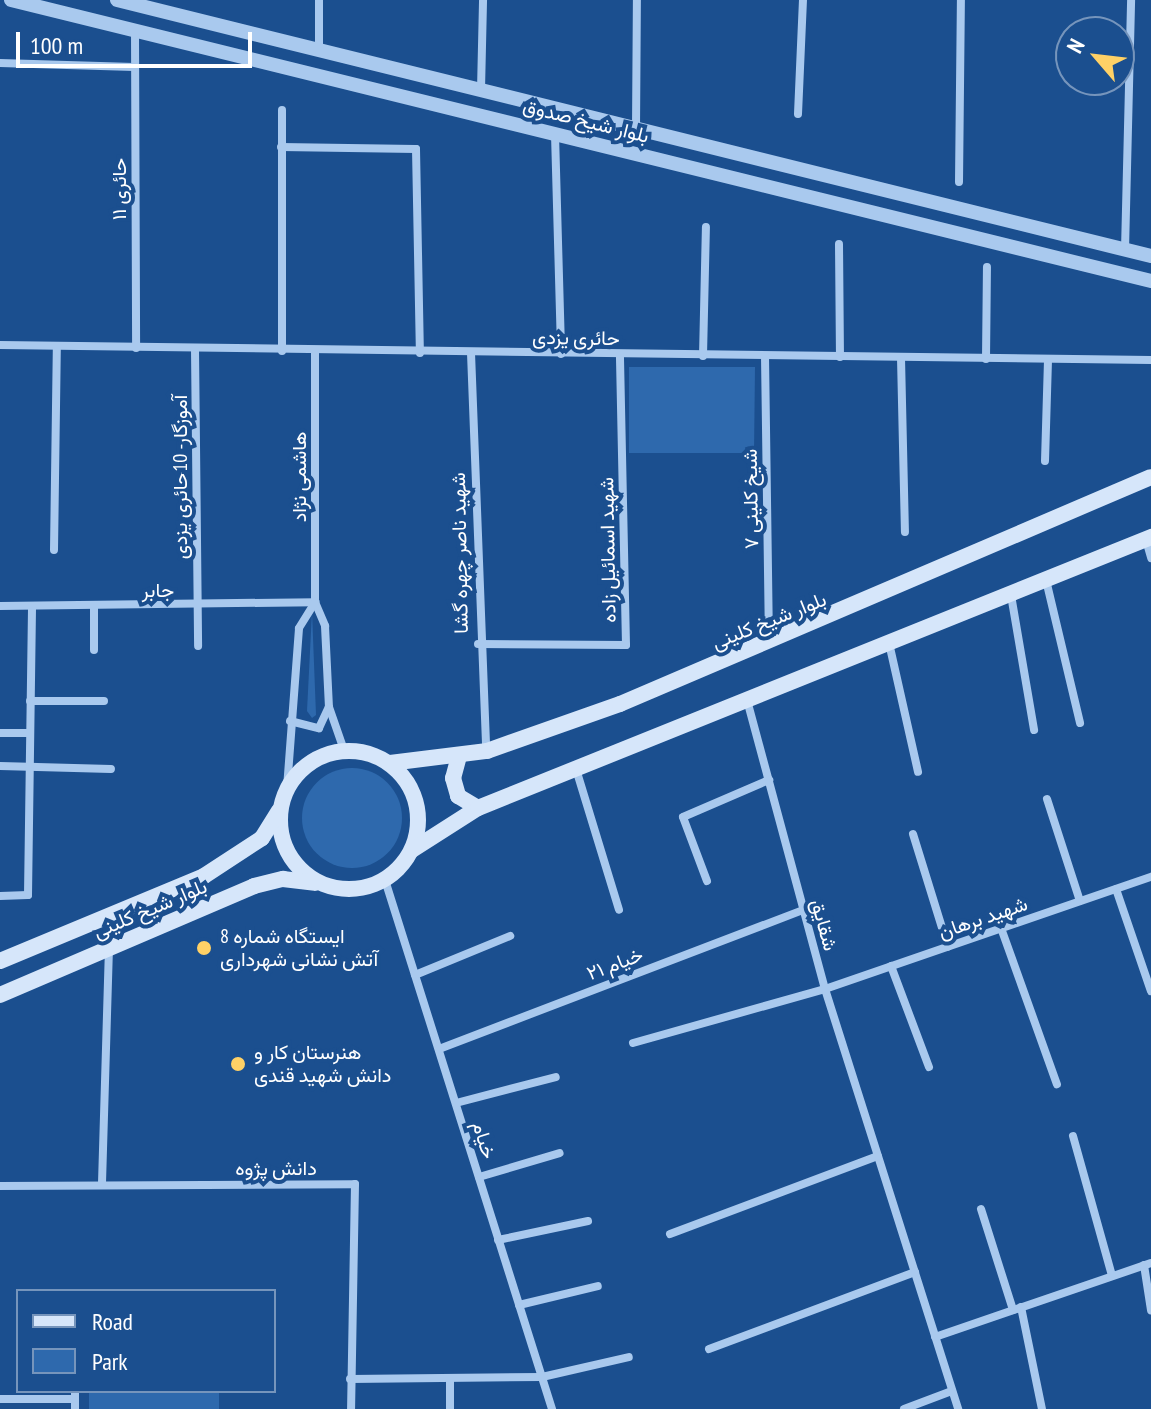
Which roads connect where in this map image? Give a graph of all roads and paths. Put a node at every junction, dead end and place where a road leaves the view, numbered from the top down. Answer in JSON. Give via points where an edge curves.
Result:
{"nodes":[{"id":1,"x":11,"y":0,"type":"edge"},
{"id":2,"x":117,"y":0,"type":"edge"},
{"id":3,"x":319,"y":0,"type":"edge"},
{"id":4,"x":483,"y":0,"type":"edge"},
{"id":5,"x":637,"y":0,"type":"edge"},
{"id":6,"x":803,"y":0,"type":"edge"},
{"id":7,"x":961,"y":0,"type":"edge"},
{"id":8,"x":1131,"y":0,"type":"edge"},
{"id":9,"x":135,"y":30,"type":"junction"},
{"id":10,"x":319,"y":50,"type":"junction"},
{"id":11,"x":0,"y":63,"type":"edge"},
{"id":12,"x":134,"y":67,"type":"junction"},
{"id":13,"x":481,"y":90,"type":"junction"},
{"id":14,"x":282,"y":110,"type":"dead end"},
{"id":15,"x":798,"y":114,"type":"dead end"},
{"id":16,"x":636,"y":129,"type":"junction"},
{"id":17,"x":555,"y":134,"type":"junction"},
{"id":18,"x":281,"y":147,"type":"junction"},
{"id":19,"x":959,"y":182,"type":"dead end"},
{"id":20,"x":706,"y":227,"type":"dead end"},
{"id":21,"x":839,"y":244,"type":"dead end"},
{"id":22,"x":1125,"y":250,"type":"junction"},
{"id":23,"x":1151,"y":256,"type":"edge"},
{"id":24,"x":987,"y":267,"type":"dead end"},
{"id":25,"x":1151,"y":281,"type":"edge"},
{"id":26,"x":0,"y":345,"type":"edge"},
{"id":27,"x":57,"y":346,"type":"junction"},
{"id":28,"x":136,"y":348,"type":"junction"},
{"id":29,"x":195,"y":349,"type":"junction"},
{"id":30,"x":282,"y":351,"type":"junction"},
{"id":31,"x":315,"y":351,"type":"junction"},
{"id":32,"x":420,"y":353,"type":"junction"},
{"id":33,"x":471,"y":353,"type":"junction"},
{"id":34,"x":561,"y":354,"type":"junction"},
{"id":35,"x":620,"y":355,"type":"junction"},
{"id":36,"x":703,"y":356,"type":"junction"},
{"id":37,"x":765,"y":356,"type":"junction"},
{"id":38,"x":840,"y":357,"type":"junction"},
{"id":39,"x":901,"y":358,"type":"junction"},
{"id":40,"x":986,"y":359,"type":"junction"},
{"id":41,"x":1048,"y":359,"type":"junction"},
{"id":42,"x":1151,"y":360,"type":"edge"},
{"id":43,"x":1045,"y":461,"type":"dead end"},
{"id":44,"x":1151,"y":477,"type":"edge"},
{"id":45,"x":905,"y":532,"type":"dead end"},
{"id":46,"x":1148,"y":538,"type":"edge"},
{"id":47,"x":54,"y":550,"type":"dead end"},
{"id":48,"x":1151,"y":558,"type":"edge"},
{"id":49,"x":1046,"y":580,"type":"junction"},
{"id":50,"x":1010,"y":594,"type":"junction"},
{"id":51,"x":315,"y":602,"type":"junction"},
{"id":52,"x":0,"y":606,"type":"edge"},
{"id":53,"x":32,"y":606,"type":"junction"},
{"id":54,"x":94,"y":606,"type":"junction"},
{"id":55,"x":197,"y":606,"type":"junction"},
{"id":56,"x":769,"y":642,"type":"junction"},
{"id":57,"x":889,"y":643,"type":"junction"},
{"id":58,"x":478,"y":644,"type":"junction"},
{"id":59,"x":198,"y":646,"type":"dead end"},
{"id":60,"x":94,"y":650,"type":"dead end"},
{"id":61,"x":747,"y":700,"type":"junction"},
{"id":62,"x":30,"y":701,"type":"junction"},
{"id":63,"x":104,"y":701,"type":"dead end"},
{"id":64,"x":329,"y":707,"type":"junction"},
{"id":65,"x":290,"y":721,"type":"junction"},
{"id":66,"x":1080,"y":723,"type":"dead end"},
{"id":67,"x":1034,"y":730,"type":"dead end"},
{"id":68,"x":0,"y":733,"type":"edge"},
{"id":69,"x":30,"y":733,"type":"junction"},
{"id":70,"x":344,"y":750,"type":"junction"},
{"id":71,"x":487,"y":751,"type":"junction"},
{"id":72,"x":459,"y":756,"type":"junction"},
{"id":73,"x":390,"y":763,"type":"junction"},
{"id":74,"x":0,"y":766,"type":"edge"},
{"id":75,"x":30,"y":767,"type":"junction"},
{"id":76,"x":111,"y":769,"type":"dead end"},
{"id":77,"x":576,"y":769,"type":"junction"},
{"id":78,"x":918,"y":772,"type":"dead end"},
{"id":79,"x":769,"y":780,"type":"junction"},
{"id":80,"x":287,"y":788,"type":"junction"},
{"id":81,"x":1047,"y":799,"type":"dead end"},
{"id":82,"x":478,"y":808,"type":"junction"},
{"id":83,"x":280,"y":810,"type":"junction"},
{"id":84,"x":913,"y":834,"type":"dead end"},
{"id":85,"x":412,"y":850,"type":"junction"},
{"id":86,"x":1151,"y":877,"type":"edge"},
{"id":87,"x":385,"y":880,"type":"junction"},
{"id":88,"x":707,"y":881,"type":"dead end"},
{"id":89,"x":320,"y":884,"type":"junction"},
{"id":90,"x":1116,"y":889,"type":"junction"},
{"id":91,"x":0,"y":896,"type":"edge"},
{"id":92,"x":1080,"y":901,"type":"junction"},
{"id":93,"x":619,"y":910,"type":"dead end"},
{"id":94,"x":803,"y":910,"type":"junction"},
{"id":95,"x":103,"y":918,"type":"junction"},
{"id":96,"x":1001,"y":928,"type":"junction"},
{"id":97,"x":510,"y":936,"type":"dead end"},
{"id":98,"x":948,"y":947,"type":"junction"},
{"id":99,"x":109,"y":948,"type":"junction"},
{"id":100,"x":0,"y":961,"type":"edge"},
{"id":101,"x":891,"y":966,"type":"junction"},
{"id":102,"x":415,"y":975,"type":"junction"},
{"id":103,"x":825,"y":989,"type":"junction"},
{"id":104,"x":1151,"y":991,"type":"edge"},
{"id":105,"x":0,"y":995,"type":"edge"},
{"id":106,"x":633,"y":1043,"type":"dead end"},
{"id":107,"x":439,"y":1049,"type":"junction"},
{"id":108,"x":929,"y":1067,"type":"dead end"},
{"id":109,"x":556,"y":1077,"type":"dead end"},
{"id":110,"x":1057,"y":1084,"type":"dead end"},
{"id":111,"x":456,"y":1103,"type":"junction"},
{"id":112,"x":1073,"y":1136,"type":"dead end"},
{"id":113,"x":560,"y":1153,"type":"dead end"},
{"id":114,"x":878,"y":1156,"type":"junction"},
{"id":115,"x":479,"y":1177,"type":"junction"},
{"id":116,"x":102,"y":1183,"type":"junction"},
{"id":117,"x":0,"y":1186,"type":"edge"},
{"id":118,"x":981,"y":1209,"type":"dead end"},
{"id":119,"x":588,"y":1221,"type":"dead end"},
{"id":120,"x":670,"y":1234,"type":"dead end"},
{"id":121,"x":498,"y":1240,"type":"junction"},
{"id":122,"x":1148,"y":1264,"type":"edge"},
{"id":123,"x":915,"y":1272,"type":"junction"},
{"id":124,"x":1112,"y":1276,"type":"junction"},
{"id":125,"x":598,"y":1286,"type":"dead end"},
{"id":126,"x":519,"y":1305,"type":"junction"},
{"id":127,"x":1017,"y":1308,"type":"junction"},
{"id":128,"x":1151,"y":1310,"type":"edge"},
{"id":129,"x":935,"y":1337,"type":"junction"},
{"id":130,"x":709,"y":1349,"type":"dead end"},
{"id":131,"x":629,"y":1357,"type":"dead end"},
{"id":132,"x":542,"y":1377,"type":"junction"},
{"id":133,"x":350,"y":1379,"type":"junction"},
{"id":134,"x":450,"y":1381,"type":"junction"},
{"id":135,"x":952,"y":1391,"type":"junction"},
{"id":136,"x":75,"y":1395,"type":"edge"},
{"id":137,"x":0,"y":1399,"type":"edge"},
{"id":138,"x":75,"y":1409,"type":"edge"},
{"id":139,"x":351,"y":1409,"type":"edge"},
{"id":140,"x":450,"y":1409,"type":"edge"},
{"id":141,"x":552,"y":1409,"type":"edge"},
{"id":142,"x":904,"y":1409,"type":"edge"},
{"id":143,"x":958,"y":1409,"type":"edge"},
{"id":144,"x":1042,"y":1409,"type":"edge"}],
"edges":[{"from":1,"to":9,"type":"street","name":"بلوار شیخ صدوق"},
{"from":2,"to":10,"type":"street","name":"بلوار شیخ صدوق"},
{"from":3,"to":10,"type":"street"},
{"from":4,"to":13,"type":"street"},
{"from":5,"to":16,"type":"street"},
{"from":6,"to":15,"type":"street"},
{"from":7,"to":19,"type":"street"},
{"from":8,"to":22,"type":"street"},
{"from":9,"to":12,"type":"street","name":"حائری ۱۱"},
{"from":9,"to":17,"type":"street","name":"بلوار شیخ صدوق"},
{"from":10,"to":13,"type":"street","name":"بلوار شیخ صدوق"},
{"from":11,"to":12,"type":"street"},
{"from":12,"to":28,"type":"street","name":"حائری ۱۱"},
{"from":13,"to":16,"type":"street","name":"بلوار شیخ صدوق"},
{"from":14,"to":18,"type":"street"},
{"from":16,"to":22,"type":"street","name":"بلوار شیخ صدوق"},
{"from":17,"to":25,"type":"street","name":"بلوار شیخ صدوق"},
{"from":17,"to":34,"type":"street"},
{"from":18,"to":30,"type":"street"},
{"from":18,"to":32,"type":"street","via":[[416,149]]},
{"from":20,"to":36,"type":"street"},
{"from":21,"to":38,"type":"street"},
{"from":22,"to":23,"type":"street","name":"بلوار شیخ صدوق"},
{"from":24,"to":40,"type":"street"},
{"from":26,"to":27,"type":"street","name":"حائری یزدی"},
{"from":27,"to":28,"type":"street","name":"حائری یزدی"},
{"from":27,"to":47,"type":"street"},
{"from":28,"to":29,"type":"street","name":"حائری یزدی"},
{"from":29,"to":30,"type":"street","name":"حائری یزدی"},
{"from":29,"to":55,"type":"street","name":"آموزگار- 10حائری یزدی"},
{"from":30,"to":31,"type":"street","name":"حائری یزدی"},
{"from":31,"to":32,"type":"street","name":"حائری یزدی"},
{"from":31,"to":51,"type":"street","name":"هاشمی نژاد"},
{"from":32,"to":33,"type":"street","name":"حائری یزدی"},
{"from":33,"to":34,"type":"street","name":"حائری یزدی"},
{"from":33,"to":58,"type":"street","name":"شهید ناصر چهره گشا"},
{"from":34,"to":35,"type":"street","name":"حائری یزدی"},
{"from":35,"to":36,"type":"street","name":"حائری یزدی"},
{"from":35,"to":58,"type":"street","name":"شهید اسمائیل زاده","via":[[626,645]]},
{"from":36,"to":37,"type":"street","name":"حائری یزدی"},
{"from":37,"to":38,"type":"street","name":"حائری یزدی"},
{"from":37,"to":56,"type":"street","name":"شیخ کلینی ۷"},
{"from":38,"to":39,"type":"street","name":"حائری یزدی"},
{"from":39,"to":40,"type":"street","name":"حائری یزدی"},
{"from":39,"to":45,"type":"street"},
{"from":40,"to":41,"type":"street","name":"حائری یزدی"},
{"from":41,"to":42,"type":"street","name":"حائری یزدی"},
{"from":41,"to":43,"type":"street"},
{"from":44,"to":56,"type":"main road","name":"بلوار شیخ کلینی"},
{"from":46,"to":48,"type":"street"},
{"from":46,"to":49,"type":"main road"},
{"from":49,"to":50,"type":"main road"},
{"from":49,"to":66,"type":"street"},
{"from":50,"to":57,"type":"main road"},
{"from":50,"to":67,"type":"street"},
{"from":51,"to":55,"type":"street","name":"جابر"},
{"from":51,"to":64,"type":"street","via":[[325,626]]},
{"from":51,"to":65,"type":"street","via":[[299,628]]},
{"from":52,"to":53,"type":"street","name":"جابر"},
{"from":53,"to":54,"type":"street","name":"جابر"},
{"from":53,"to":62,"type":"street"},
{"from":54,"to":55,"type":"street","name":"جابر"},
{"from":54,"to":60,"type":"street"},
{"from":55,"to":59,"type":"street","name":"آموزگار- 10حائری یزدی"},
{"from":56,"to":71,"type":"main road","name":"بلوار شیخ کلینی"},
{"from":57,"to":61,"type":"main road"},
{"from":57,"to":78,"type":"street"},
{"from":58,"to":71,"type":"street","name":"شهید ناصر چهره گشا"},
{"from":61,"to":77,"type":"main road"},
{"from":61,"to":79,"type":"street","name":"شقایق"},
{"from":62,"to":63,"type":"street"},
{"from":62,"to":69,"type":"street"},
{"from":64,"to":65,"type":"street","via":[[319,728]]},
{"from":64,"to":70,"type":"street"},
{"from":65,"to":80,"type":"street"},
{"from":68,"to":69,"type":"street"},
{"from":69,"to":75,"type":"street"},
{"from":70,"to":73,"type":"main road"},
{"from":70,"to":80,"type":"main road","via":[[322,756]]},
{"from":71,"to":72,"type":"main road","name":"بلوار شیخ کلینی"},
{"from":72,"to":73,"type":"main road","name":"بلوار شیخ کلینی"},
{"from":72,"to":82,"type":"main road","via":[[458,796]]},
{"from":73,"to":85,"type":"main road","via":[[417,805]]},
{"from":74,"to":75,"type":"street"},
{"from":75,"to":76,"type":"street"},
{"from":75,"to":91,"type":"street","via":[[28,895]]},
{"from":77,"to":82,"type":"main road"},
{"from":77,"to":93,"type":"street"},
{"from":79,"to":88,"type":"street","via":[[683,817]]},
{"from":79,"to":94,"type":"street","name":"شقایق"},
{"from":80,"to":83,"type":"main road"},
{"from":81,"to":92,"type":"street"},
{"from":82,"to":85,"type":"main road"},
{"from":83,"to":89,"type":"main road","via":[[288,854]]},
{"from":83,"to":95,"type":"main road","name":"بلوار شیخ کلینی","via":[[262,838],[204,876]]},
{"from":84,"to":98,"type":"street"},
{"from":85,"to":87,"type":"main road"},
{"from":86,"to":90,"type":"street","name":"شهید برهان"},
{"from":87,"to":89,"type":"main road","via":[[342,890]]},
{"from":87,"to":102,"type":"street","name":"خیام"},
{"from":89,"to":99,"type":"main road","name":"بلوار شیخ کلینی","via":[[283,879],[254,886]]},
{"from":90,"to":92,"type":"street","name":"شهید برهان"},
{"from":90,"to":104,"type":"street"},
{"from":92,"to":96,"type":"street","name":"شهید برهان"},
{"from":94,"to":103,"type":"street","name":"شقایق"},
{"from":94,"to":107,"type":"street","name":"خیام ۲۱"},
{"from":95,"to":99,"type":"main road"},
{"from":95,"to":100,"type":"main road","name":"بلوار شیخ کلینی"},
{"from":96,"to":98,"type":"street","name":"شهید برهان"},
{"from":96,"to":110,"type":"street"},
{"from":97,"to":102,"type":"street"},
{"from":98,"to":101,"type":"street","name":"شهید برهان"},
{"from":99,"to":105,"type":"main road","name":"بلوار شیخ کلینی"},
{"from":99,"to":116,"type":"street"},
{"from":101,"to":103,"type":"street","name":"شهید برهان"},
{"from":101,"to":108,"type":"street"},
{"from":102,"to":107,"type":"street","name":"خیام"},
{"from":103,"to":106,"type":"street","name":"شهید برهان"},
{"from":103,"to":114,"type":"street","name":"شقایق"},
{"from":107,"to":111,"type":"street","name":"خیام"},
{"from":109,"to":111,"type":"street"},
{"from":111,"to":115,"type":"street","name":"خیام"},
{"from":112,"to":124,"type":"street"},
{"from":113,"to":115,"type":"street"},
{"from":114,"to":120,"type":"street"},
{"from":114,"to":123,"type":"street","name":"شقایق"},
{"from":115,"to":121,"type":"street","name":"خیام"},
{"from":116,"to":117,"type":"street","name":"دانش پژوه"},
{"from":116,"to":133,"type":"street","name":"دانش پژوه","via":[[355,1184]]},
{"from":118,"to":127,"type":"street"},
{"from":119,"to":121,"type":"street"},
{"from":121,"to":126,"type":"street","name":"خیام"},
{"from":122,"to":124,"type":"street"},
{"from":122,"to":128,"type":"street"},
{"from":123,"to":129,"type":"street","name":"شقایق"},
{"from":123,"to":130,"type":"street"},
{"from":124,"to":127,"type":"street"},
{"from":125,"to":126,"type":"street"},
{"from":126,"to":132,"type":"street","name":"خیام"},
{"from":127,"to":129,"type":"street"},
{"from":127,"to":144,"type":"street"},
{"from":129,"to":135,"type":"street","name":"شقایق"},
{"from":131,"to":132,"type":"street"},
{"from":132,"to":134,"type":"street"},
{"from":132,"to":141,"type":"street","name":"خیام"},
{"from":133,"to":134,"type":"street"},
{"from":133,"to":139,"type":"street"},
{"from":134,"to":140,"type":"street"},
{"from":135,"to":142,"type":"street"},
{"from":135,"to":143,"type":"street","name":"شقایق"},
{"from":136,"to":137,"type":"street"},
{"from":136,"to":138,"type":"street"}]}
